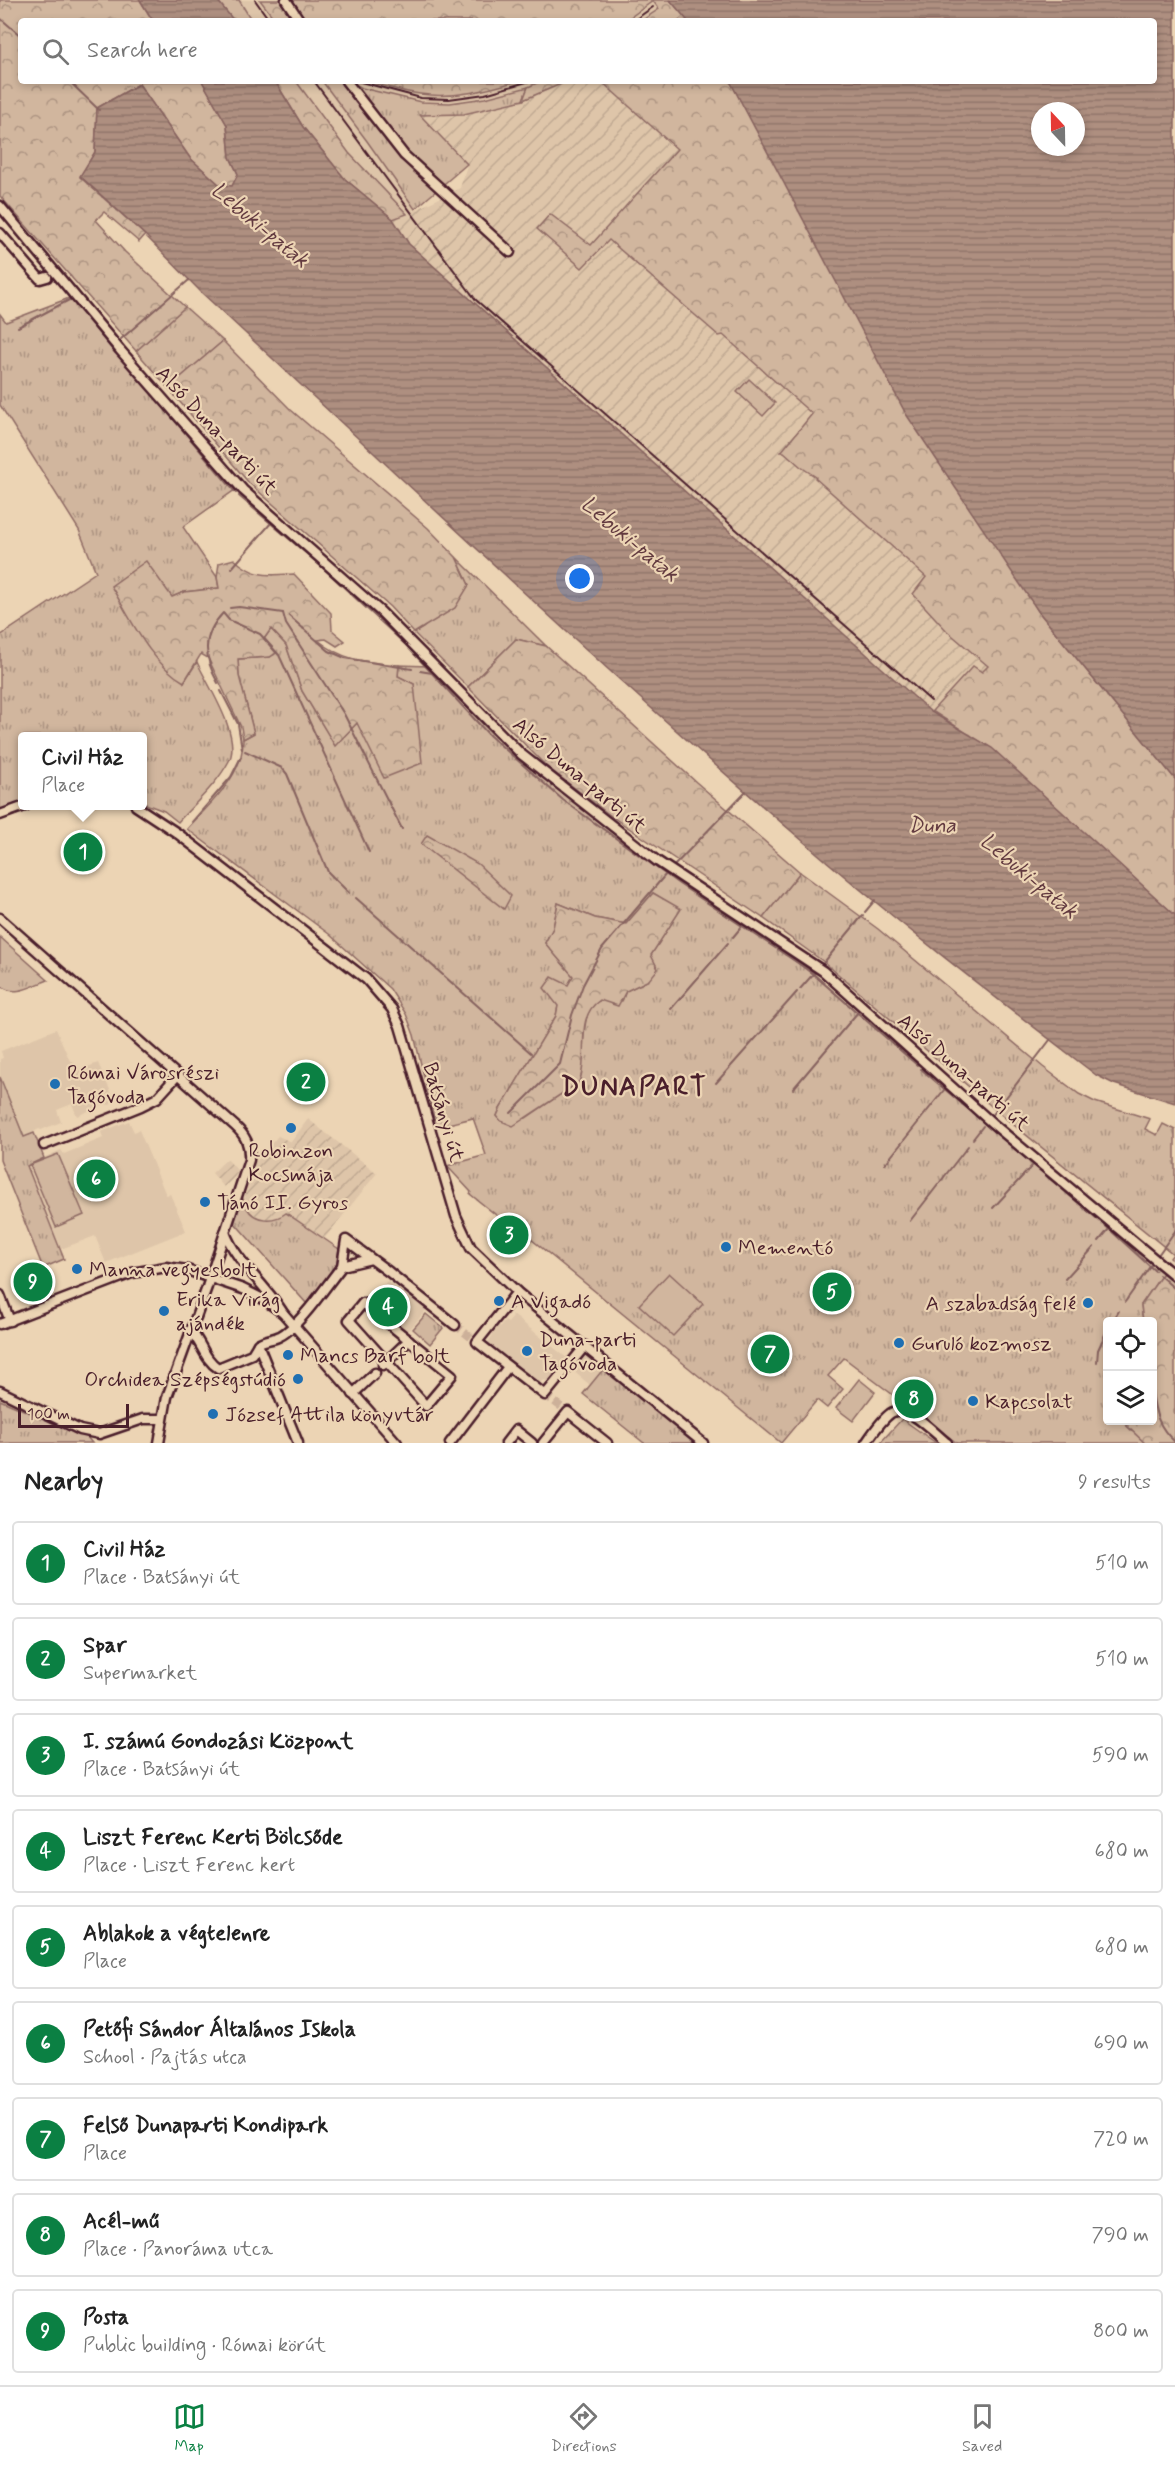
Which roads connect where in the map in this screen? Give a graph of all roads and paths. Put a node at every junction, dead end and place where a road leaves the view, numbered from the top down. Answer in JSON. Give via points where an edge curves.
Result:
{"nodes":[{"id":1,"x":286,"y":0,"type":"edge"},
{"id":2,"x":298,"y":18,"type":"edge"},
{"id":3,"x":348,"y":84,"type":"edge"},
{"id":4,"x":0,"y":207,"type":"edge"},
{"id":5,"x":0,"y":232,"type":"edge"},
{"id":6,"x":510,"y":252,"type":"dead end"},
{"id":7,"x":47,"y":277,"type":"dead end"},
{"id":8,"x":18,"y":809,"type":"edge"},
{"id":9,"x":142,"y":810,"type":"edge"},
{"id":10,"x":0,"y":815,"type":"edge"},
{"id":11,"x":0,"y":918,"type":"edge"},
{"id":12,"x":177,"y":1076,"type":"junction"},
{"id":13,"x":44,"y":1145,"type":"dead end"},
{"id":14,"x":225,"y":1232,"type":"junction"},
{"id":15,"x":371,"y":1259,"type":"junction"},
{"id":16,"x":342,"y":1266,"type":"junction"},
{"id":17,"x":1175,"y":1276,"type":"edge"},
{"id":18,"x":210,"y":1278,"type":"junction"},
{"id":19,"x":516,"y":1292,"type":"junction"},
{"id":20,"x":0,"y":1295,"type":"edge"},
{"id":21,"x":283,"y":1313,"type":"junction"},
{"id":22,"x":10,"y":1321,"type":"junction"},
{"id":23,"x":0,"y":1324,"type":"edge"},
{"id":24,"x":455,"y":1325,"type":"tunnel mouth"},
{"id":25,"x":293,"y":1326,"type":"junction"},
{"id":26,"x":190,"y":1330,"type":"junction"},
{"id":27,"x":409,"y":1340,"type":"junction"},
{"id":28,"x":258,"y":1344,"type":"junction"},
{"id":29,"x":585,"y":1346,"type":"junction"},
{"id":30,"x":385,"y":1363,"type":"junction"},
{"id":31,"x":508,"y":1366,"type":"junction"},
{"id":32,"x":375,"y":1373,"type":"dead end"},
{"id":33,"x":0,"y":1391,"type":"edge"},
{"id":34,"x":353,"y":1394,"type":"junction"},
{"id":35,"x":162,"y":1419,"type":"junction"},
{"id":36,"x":159,"y":1443,"type":"edge"},
{"id":37,"x":298,"y":1443,"type":"edge"},
{"id":38,"x":397,"y":1443,"type":"edge"},
{"id":39,"x":450,"y":1443,"type":"edge"},
{"id":40,"x":506,"y":1443,"type":"edge"},
{"id":41,"x":532,"y":1443,"type":"edge"},
{"id":42,"x":543,"y":1443,"type":"edge"},
{"id":43,"x":607,"y":1443,"type":"edge"},
{"id":44,"x":702,"y":1443,"type":"edge"},
{"id":45,"x":866,"y":1443,"type":"edge"},
{"id":46,"x":946,"y":1443,"type":"edge"}],
"edges":[{"from":1,"to":2,"type":"street"},
{"from":3,"to":6,"type":"street","via":[[404,155]]},
{"from":4,"to":17,"type":"street","name":"Alsó Duna-parti út","via":[[243,490],[381,612],[521,754],[617,832],[823,971],[992,1123]]},
{"from":5,"to":7,"type":"street","via":[[40,279]]},
{"from":8,"to":10,"type":"street"},
{"from":9,"to":19,"type":"street","name":"Batsányi út","via":[[366,979],[392,1009],[463,1234],[479,1257]]},
{"from":11,"to":12,"type":"street"},
{"from":12,"to":13,"type":"street","via":[[157,1098]]},
{"from":12,"to":14,"type":"street","via":[[248,1142],[249,1160]]},
{"from":14,"to":18,"type":"street"},
{"from":14,"to":21,"type":"street","via":[[232,1248]]},
{"from":15,"to":16,"type":"street"},
{"from":15,"to":16,"type":"street","via":[[346,1240]]},
{"from":15,"to":24,"type":"street"},
{"from":16,"to":25,"type":"street"},
{"from":18,"to":21,"type":"street","via":[[264,1299]]},
{"from":18,"to":22,"type":"street","via":[[177,1268],[145,1269]]},
{"from":18,"to":26,"type":"street"},
{"from":19,"to":29,"type":"street","name":"Batsányi út"},
{"from":19,"to":31,"type":"street","via":[[477,1342]]},
{"from":20,"to":22,"type":"street"},
{"from":21,"to":25,"type":"street"},
{"from":22,"to":23,"type":"street"},
{"from":25,"to":28,"type":"street"},
{"from":25,"to":34,"type":"street"},
{"from":26,"to":28,"type":"street","via":[[209,1362],[218,1368],[252,1354]]},
{"from":26,"to":35,"type":"street"},
{"from":27,"to":30,"type":"street"},
{"from":27,"to":30,"type":"street","via":[[363,1303],[349,1320]]},
{"from":27,"to":30,"type":"street","via":[[452,1375],[426,1406]]},
{"from":28,"to":37,"type":"street"},
{"from":29,"to":31,"type":"street","via":[[545,1395]]},
{"from":29,"to":44,"type":"street","name":"Batsányi út"},
{"from":31,"to":39,"type":"street"},
{"from":32,"to":34,"type":"street"},
{"from":33,"to":35,"type":"street","via":[[80,1430],[99,1434],[143,1419]]},
{"from":34,"to":38,"type":"street"},
{"from":35,"to":36,"type":"street"},
{"from":40,"to":41,"type":"street","via":[[516,1430]]},
{"from":42,"to":43,"type":"street","via":[[568,1412]]},
{"from":45,"to":46,"type":"street","via":[[897,1410],[907,1410]]}]}
